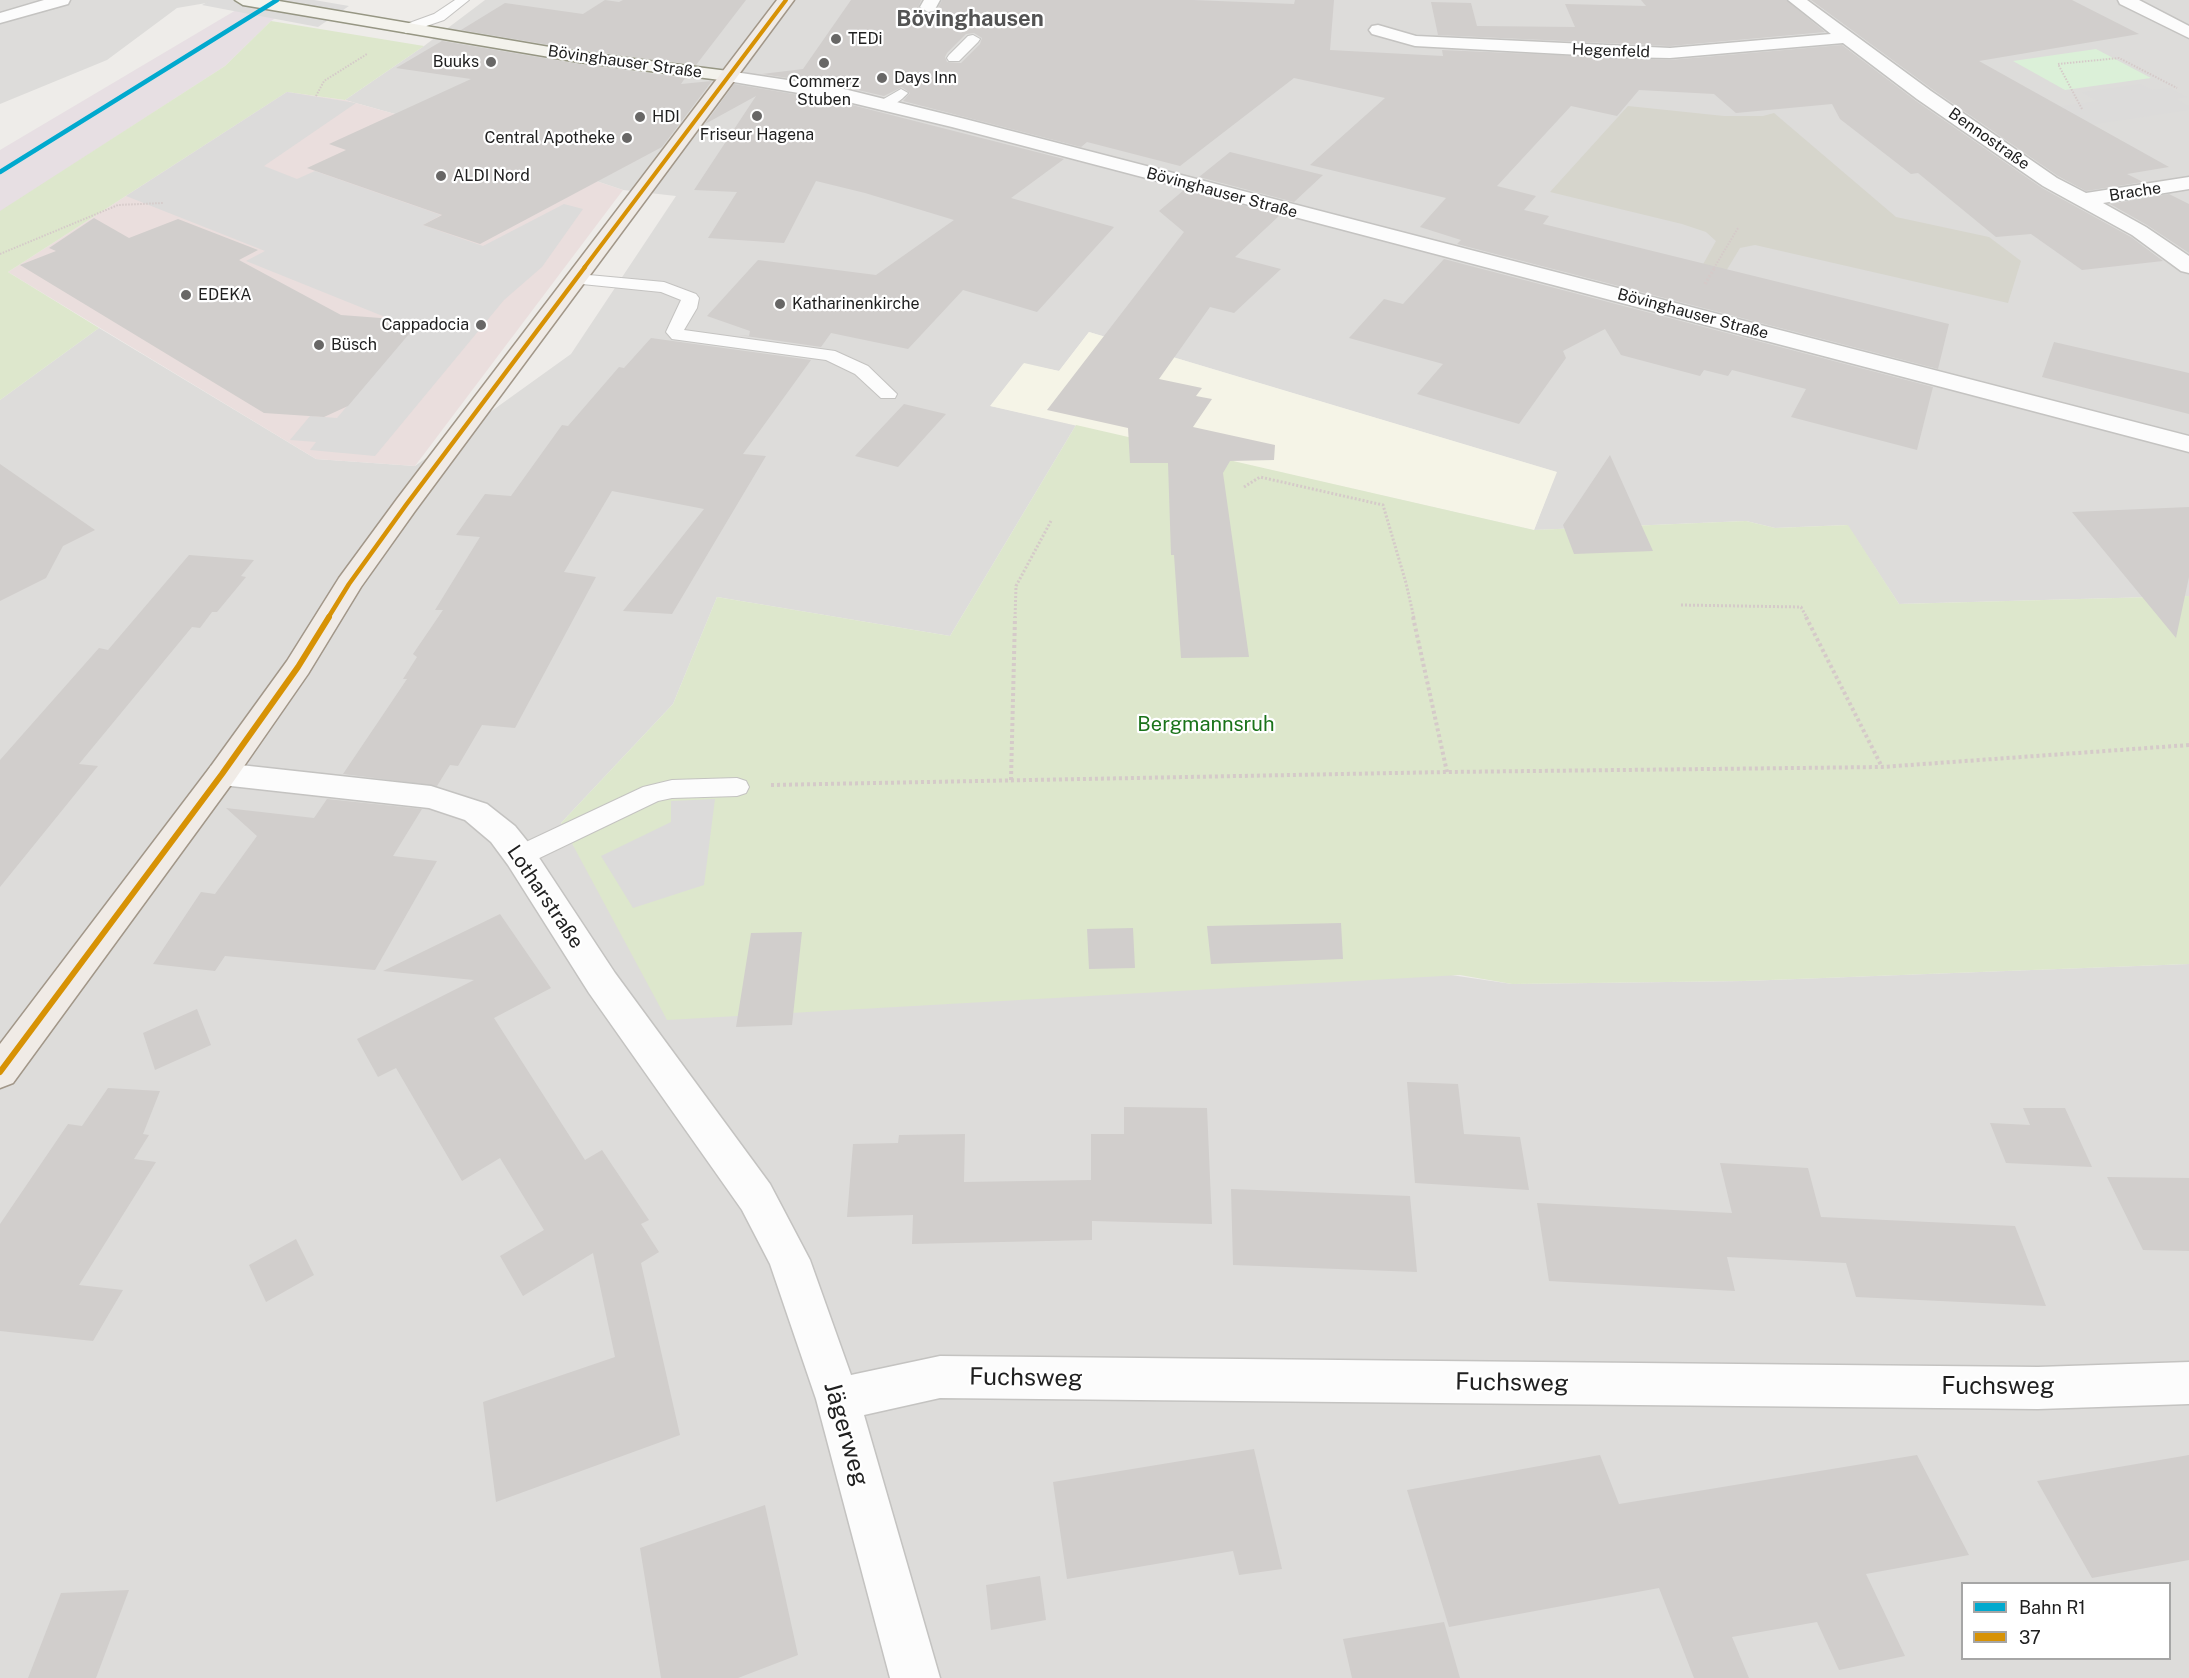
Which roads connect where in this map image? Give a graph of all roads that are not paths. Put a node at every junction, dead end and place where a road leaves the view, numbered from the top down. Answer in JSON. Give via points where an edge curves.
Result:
{"nodes":[{"id":1,"x":62,"y":0,"type":"edge"},
{"id":2,"x":243,"y":0,"type":"edge"},
{"id":3,"x":463,"y":0,"type":"edge"},
{"id":4,"x":786,"y":0,"type":"edge"},
{"id":5,"x":1796,"y":0,"type":"edge"},
{"id":6,"x":2126,"y":0,"type":"edge"},
{"id":7,"x":0,"y":18,"type":"edge"},
{"id":8,"x":406,"y":29,"type":"junction"},
{"id":9,"x":1378,"y":30,"type":"dead end"},
{"id":10,"x":2189,"y":33,"type":"edge"},
{"id":11,"x":1846,"y":38,"type":"junction"},
{"id":12,"x":973,"y":39,"type":"dead end"},
{"id":13,"x":954,"y":58,"type":"dead end"},
{"id":14,"x":728,"y":76,"type":"junction"},
{"id":15,"x":901,"y":93,"type":"dead end"},
{"id":16,"x":882,"y":104,"type":"junction"},
{"id":17,"x":2189,"y":183,"type":"edge"},
{"id":18,"x":2082,"y":200,"type":"junction"},
{"id":19,"x":2189,"y":266,"type":"edge"},
{"id":20,"x":578,"y":279,"type":"junction"},
{"id":21,"x":888,"y":394,"type":"dead end"},
{"id":22,"x":2189,"y":444,"type":"edge"},
{"id":23,"x":222,"y":774,"type":"junction"},
{"id":24,"x":737,"y":787,"type":"road end"},
{"id":25,"x":520,"y":856,"type":"junction"},
{"id":26,"x":0,"y":1072,"type":"edge"},
{"id":27,"x":756,"y":1197,"type":"joint"},
{"id":28,"x":2189,"y":1383,"type":"edge"},
{"id":29,"x":838,"y":1398,"type":"junction"},
{"id":30,"x":915,"y":1678,"type":"edge"}],
"edges":[{"from":1,"to":7,"type":"street"},
{"from":2,"to":8,"type":"main road","name":"Bövinghauser Straße"},
{"from":3,"to":8,"type":"lane","via":[[439,17]]},
{"from":4,"to":14,"type":"main road"},
{"from":5,"to":11,"type":"street","name":"Bennostraße"},
{"from":6,"to":10,"type":"street"},
{"from":8,"to":14,"type":"main road","name":"Bövinghauser Straße"},
{"from":9,"to":11,"type":"street","name":"Hegenfeld","via":[[1415,41],[1670,53]]},
{"from":11,"to":18,"type":"street","name":"Bennostraße","via":[[2050,182]]},
{"from":12,"to":13,"type":"lane"},
{"from":14,"to":16,"type":"street","name":"Bövinghauser Straße"},
{"from":14,"to":20,"type":"main road"},
{"from":15,"to":16,"type":"lane"},
{"from":16,"to":22,"type":"street","name":"Bövinghauser Straße"},
{"from":17,"to":18,"type":"street","name":"Brache"},
{"from":18,"to":19,"type":"street","name":"Bennostraße","via":[[2139,231]]},
{"from":20,"to":21,"type":"lane","via":[[664,287],[690,298],[690,307],[676,325],[678,335],[829,355],[869,374]]},
{"from":20,"to":23,"type":"main road","via":[[349,584],[298,667]]},
{"from":23,"to":25,"type":"street","name":"Lotharstraße","via":[[431,797],[476,812],[503,834]]},
{"from":23,"to":26,"type":"main road"},
{"from":24,"to":25,"type":"lane","via":[[652,793]]},
{"from":25,"to":27,"type":"street","name":"Lotharstraße","via":[[602,983]]},
{"from":27,"to":29,"type":"street","name":"Jägerweg","via":[[789,1260]]},
{"from":28,"to":29,"type":"street","name":"Fuchsweg","via":[[2038,1388],[940,1377]]},
{"from":29,"to":30,"type":"street","name":"Jägerweg"}]}
